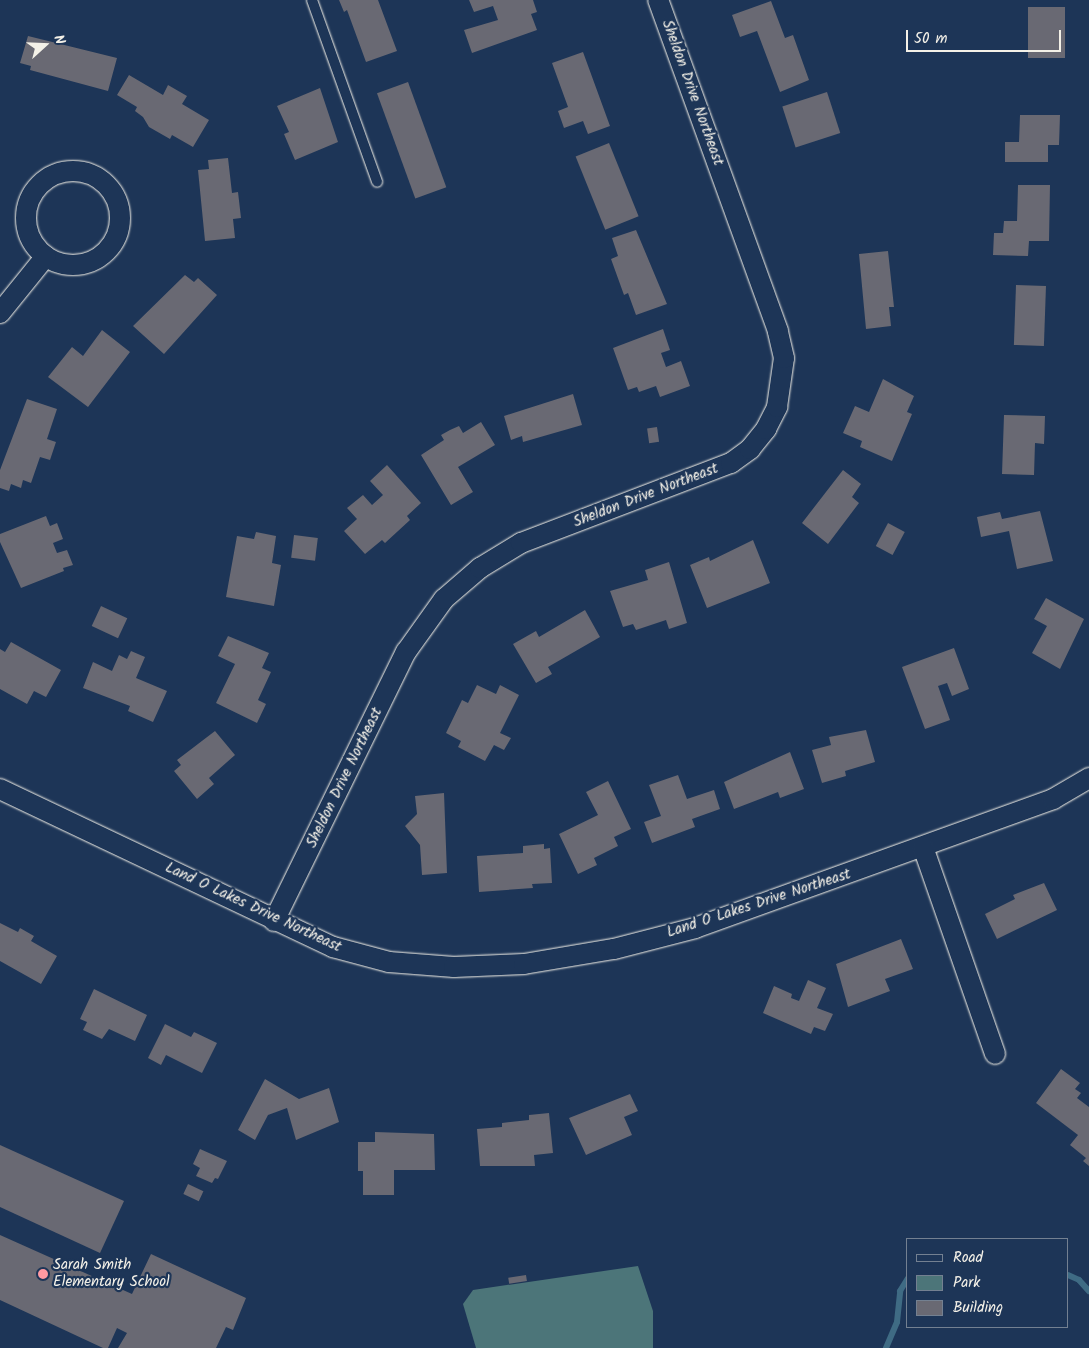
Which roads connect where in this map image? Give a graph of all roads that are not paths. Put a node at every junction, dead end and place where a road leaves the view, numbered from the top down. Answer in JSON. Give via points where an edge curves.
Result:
{"nodes":[{"id":1,"x":312,"y":0,"type":"edge"},
{"id":2,"x":658,"y":0,"type":"edge"},
{"id":3,"x":377,"y":182,"type":"dead end"},
{"id":4,"x":46,"y":256,"type":"junction"},
{"id":5,"x":0,"y":313,"type":"edge"},
{"id":6,"x":1089,"y":778,"type":"edge"},
{"id":7,"x":0,"y":789,"type":"edge"},
{"id":8,"x":923,"y":848,"type":"junction"},
{"id":9,"x":274,"y":921,"type":"junction"},
{"id":10,"x":995,"y":1054,"type":"dead end"}],
"edges":[{"from":1,"to":3,"type":"lane"},
{"from":2,"to":9,"type":"street","name":"Sheldon Drive Northeast","via":[[778,331],[784,358],[777,407],[766,429],[750,449],[731,463],[521,543],[480,568],[444,599],[406,652]]},
{"from":4,"to":4,"type":"street","via":[[57,262],[81,264],[103,254],[111,244],[117,234],[119,209],[99,179],[76,171],[64,172],[52,175],[34,191],[26,214],[26,226],[37,248]]},
{"from":4,"to":5,"type":"street"},
{"from":6,"to":8,"type":"street","name":"Land O Lakes Drive Northeast","via":[[1053,800]]},
{"from":7,"to":9,"type":"street","name":"Land O Lakes Drive Northeast"},
{"from":8,"to":9,"type":"street","name":"Land O Lakes Drive Northeast","via":[[695,928],[614,948],[524,964],[454,967],[388,962],[333,947]]},
{"from":8,"to":10,"type":"street"}]}
